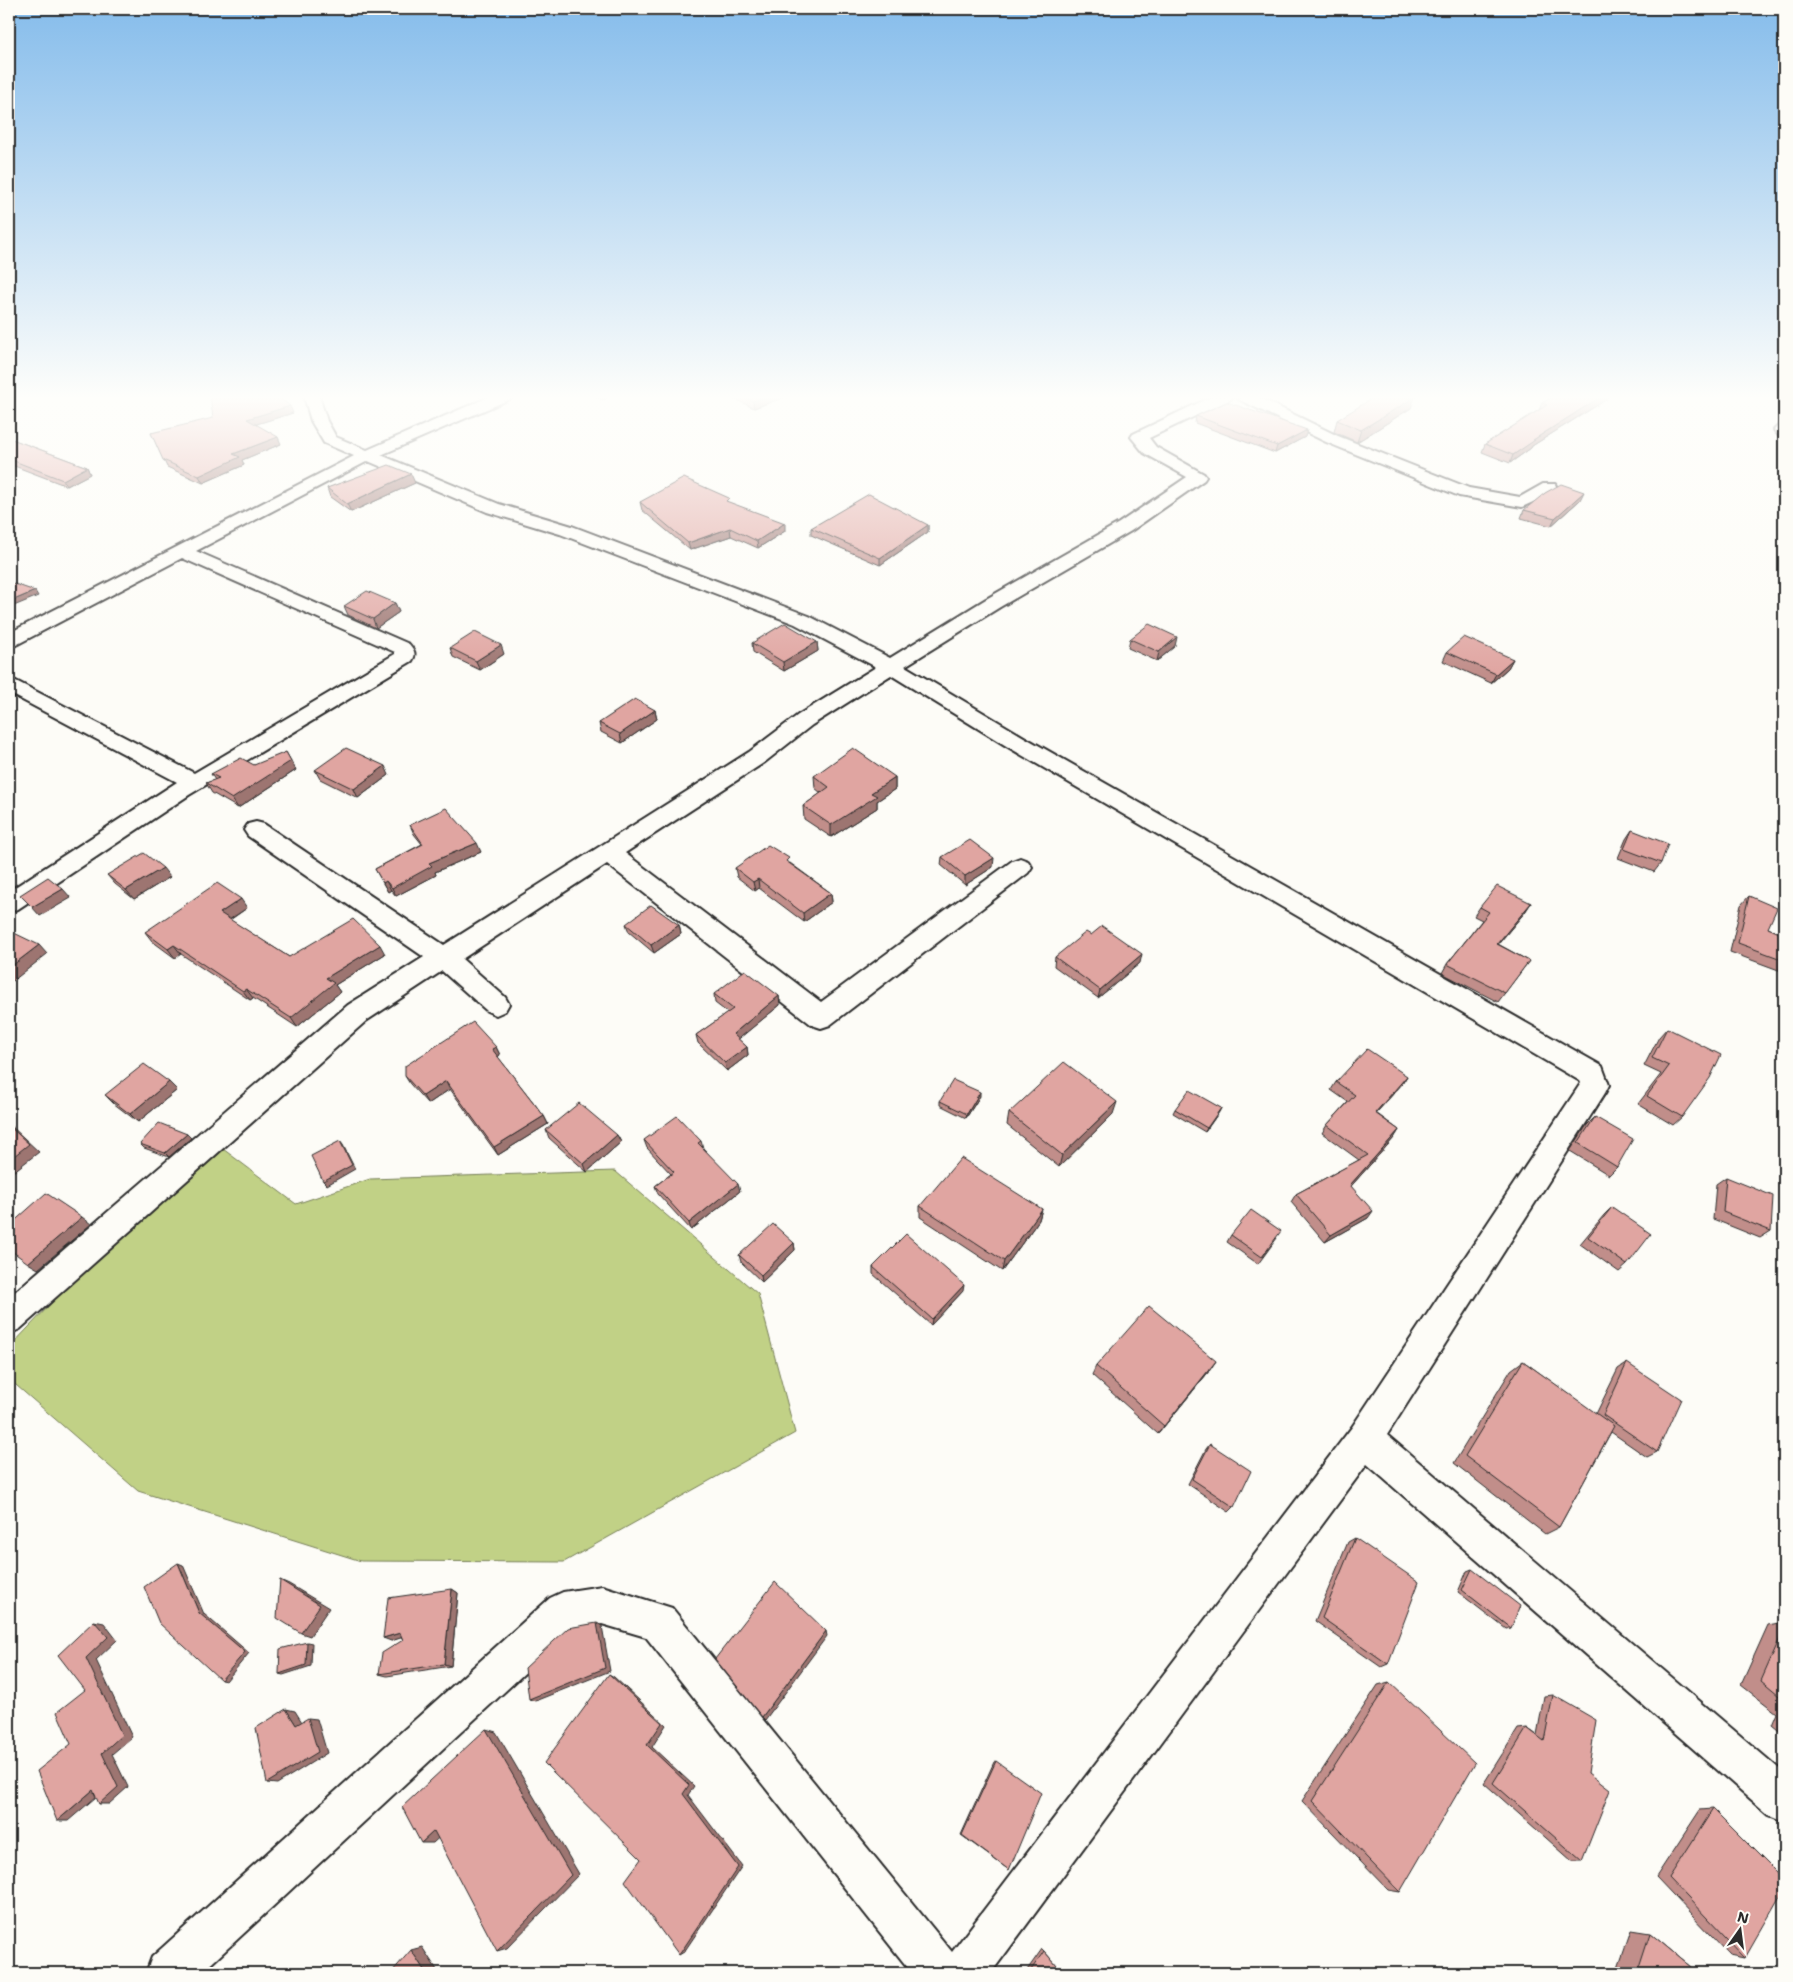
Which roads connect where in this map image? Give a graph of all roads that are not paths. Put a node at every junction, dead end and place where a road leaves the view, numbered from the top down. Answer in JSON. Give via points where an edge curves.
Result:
{"nodes":[{"id":1,"x":303,"y":488,"type":"edge"},
{"id":2,"x":445,"y":488,"type":"edge"},
{"id":3,"x":1182,"y":488,"type":"edge"},
{"id":4,"x":1456,"y":488,"type":"edge"},
{"id":5,"x":1548,"y":488,"type":"edge"},
{"id":6,"x":181,"y":551,"type":"junction"},
{"id":7,"x":9,"y":641,"type":"edge"},
{"id":8,"x":892,"y":667,"type":"junction"},
{"id":9,"x":9,"y":685,"type":"edge"},
{"id":10,"x":194,"y":782,"type":"junction"},
{"id":11,"x":256,"y":830,"type":"dead end"},
{"id":12,"x":608,"y":852,"type":"junction"},
{"id":13,"x":1020,"y":867,"type":"dead end"},
{"id":14,"x":9,"y":903,"type":"edge"},
{"id":15,"x":443,"y":958,"type":"junction"},
{"id":16,"x":496,"y":1004,"type":"dead end"},
{"id":17,"x":9,"y":1318,"type":"edge"},
{"id":18,"x":1364,"y":1439,"type":"junction"},
{"id":19,"x":1784,"y":1800,"type":"edge"},
{"id":20,"x":168,"y":1973,"type":"edge"},
{"id":21,"x":940,"y":1973,"type":"edge"},
{"id":22,"x":964,"y":1973,"type":"edge"}],
"edges":[{"from":1,"to":6,"type":"street"},
{"from":2,"to":8,"type":"street","via":[[493,508],[566,530],[802,620]]},
{"from":3,"to":8,"type":"street","via":[[1125,527],[993,603]]},
{"from":4,"to":5,"type":"street","via":[[1522,502]]},
{"from":6,"to":7,"type":"street"},
{"from":6,"to":10,"type":"street","via":[[405,652],[405,657]]},
{"from":8,"to":12,"type":"street","via":[[805,720],[757,757]]},
{"from":8,"to":18,"type":"street","via":[[1016,742],[1592,1074],[1595,1085]]},
{"from":9,"to":10,"type":"street"},
{"from":10,"to":14,"type":"street"},
{"from":11,"to":15,"type":"street"},
{"from":12,"to":13,"type":"street","via":[[821,1017]]},
{"from":12,"to":15,"type":"street"},
{"from":15,"to":16,"type":"street"},
{"from":15,"to":17,"type":"street","via":[[357,1013]]},
{"from":18,"to":19,"type":"street"},
{"from":18,"to":22,"type":"street"},
{"from":20,"to":21,"type":"street","via":[[563,1611],[602,1605],[658,1622]]}]}
